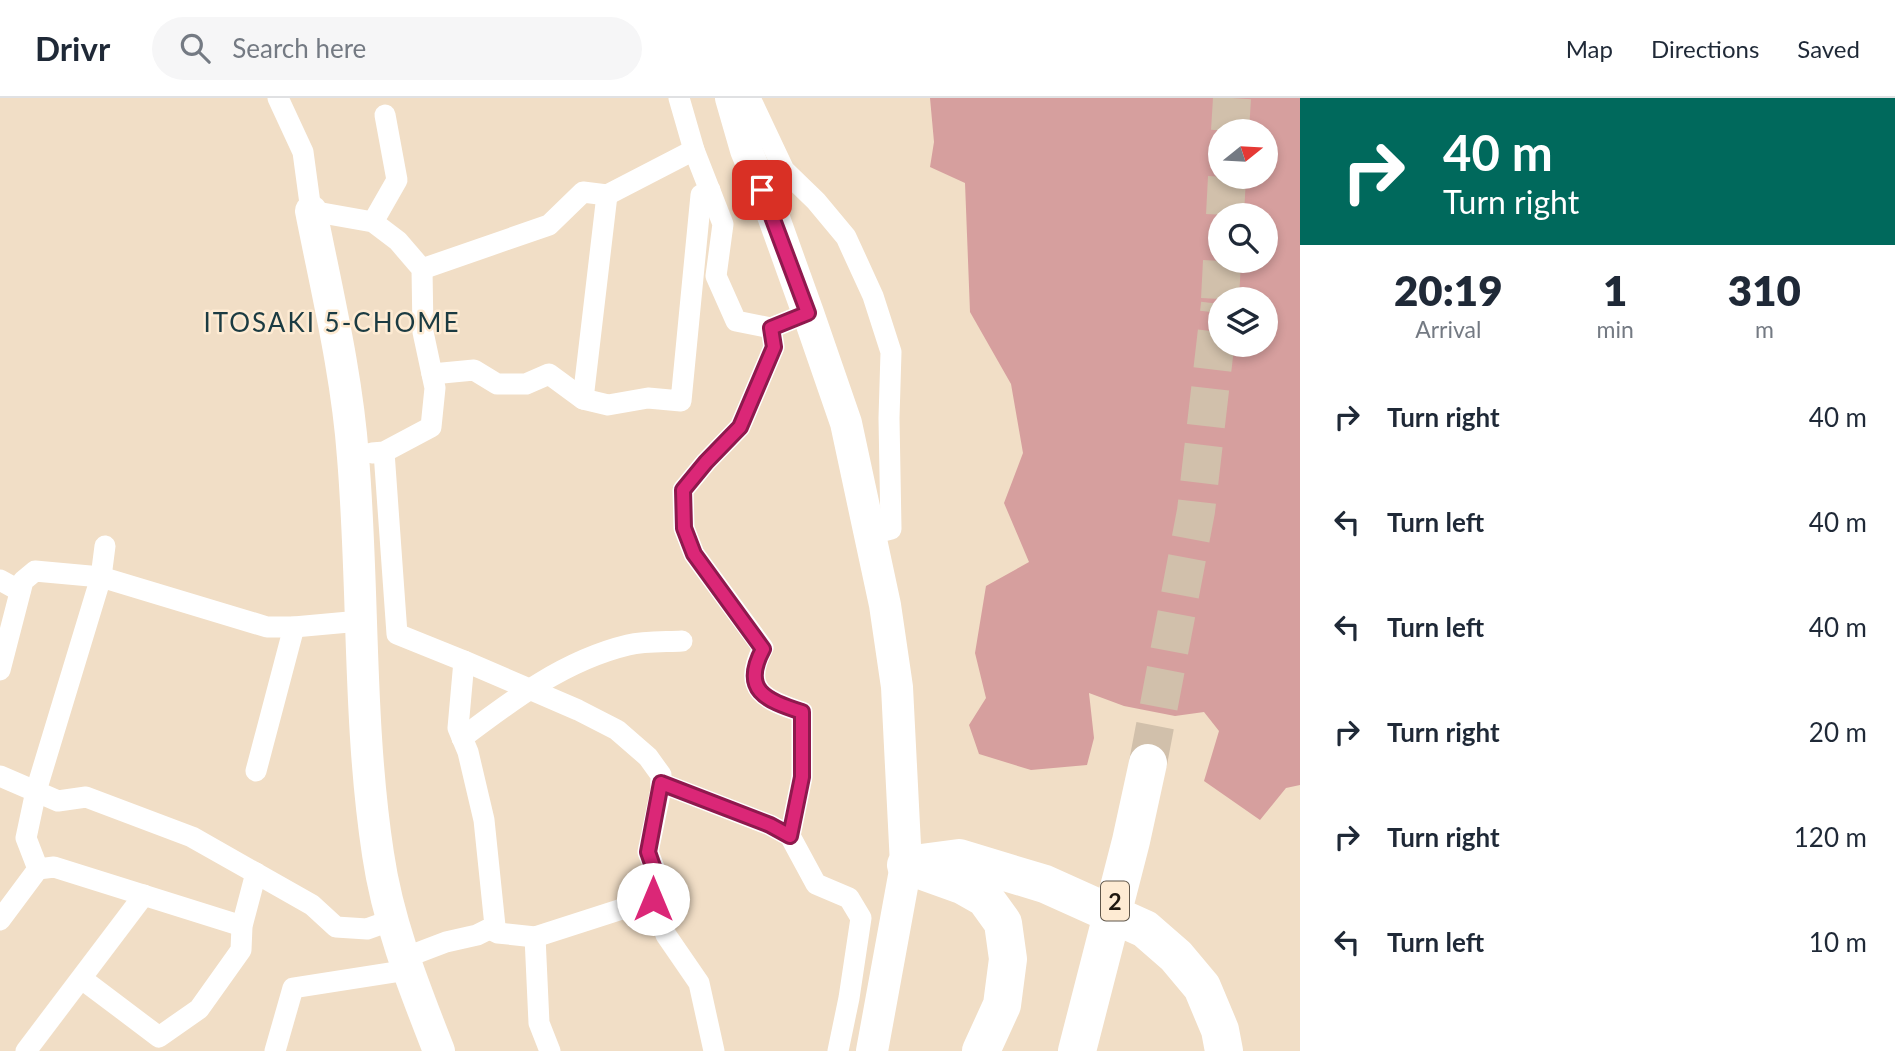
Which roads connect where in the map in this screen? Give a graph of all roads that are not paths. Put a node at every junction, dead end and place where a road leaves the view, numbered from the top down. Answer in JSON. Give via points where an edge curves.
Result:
{"nodes":[{"id":1,"x":278,"y":98,"type":"edge"},
{"id":2,"x":680,"y":98,"type":"edge"},
{"id":3,"x":731,"y":98,"type":"edge"},
{"id":4,"x":750,"y":98,"type":"edge"},
{"id":5,"x":385,"y":115,"type":"dead end"},
{"id":6,"x":694,"y":150,"type":"junction"},
{"id":7,"x":710,"y":190,"type":"junction"},
{"id":8,"x":607,"y":195,"type":"junction"},
{"id":9,"x":311,"y":211,"type":"junction"},
{"id":10,"x":373,"y":222,"type":"junction"},
{"id":11,"x":422,"y":269,"type":"junction"},
{"id":12,"x":808,"y":313,"type":"junction"},
{"id":13,"x":771,"y":328,"type":"junction"},
{"id":14,"x":432,"y":374,"type":"junction"},
{"id":15,"x":583,"y":399,"type":"junction"},
{"id":16,"x":369,"y":454,"type":"junction"},
{"id":17,"x":388,"y":530,"type":"junction"},
{"id":18,"x":357,"y":534,"type":"junction"},
{"id":19,"x":871,"y":534,"type":"junction"},
{"id":20,"x":105,"y":546,"type":"dead end"},
{"id":21,"x":101,"y":577,"type":"junction"},
{"id":22,"x":0,"y":580,"type":"edge"},
{"id":23,"x":20,"y":591,"type":"junction"},
{"id":24,"x":360,"y":621,"type":"junction"},
{"id":25,"x":294,"y":627,"type":"junction"},
{"id":26,"x":682,"y":641,"type":"dead end"},
{"id":27,"x":464,"y":661,"type":"junction"},
{"id":28,"x":0,"y":670,"type":"edge"},
{"id":29,"x":529,"y":688,"type":"junction"},
{"id":30,"x":462,"y":738,"type":"junction"},
{"id":31,"x":1148,"y":763,"type":"tunnel mouth"},
{"id":32,"x":256,"y":771,"type":"dead end"},
{"id":33,"x":0,"y":776,"type":"edge"},
{"id":34,"x":661,"y":783,"type":"junction"},
{"id":35,"x":36,"y":791,"type":"junction"},
{"id":36,"x":790,"y":836,"type":"junction"},
{"id":37,"x":906,"y":865,"type":"junction"},
{"id":38,"x":38,"y":869,"type":"junction"},
{"id":39,"x":256,"y":873,"type":"junction"},
{"id":40,"x":144,"y":895,"type":"junction"},
{"id":41,"x":653,"y":899,"type":"junction"},
{"id":42,"x":0,"y":920,"type":"edge"},
{"id":43,"x":393,"y":920,"type":"junction"},
{"id":44,"x":242,"y":926,"type":"junction"},
{"id":45,"x":490,"y":929,"type":"junction"},
{"id":46,"x":535,"y":937,"type":"junction"},
{"id":47,"x":406,"y":964,"type":"junction"},
{"id":48,"x":82,"y":979,"type":"junction"},
{"id":49,"x":26,"y":1051,"type":"edge"},
{"id":50,"x":275,"y":1051,"type":"edge"},
{"id":51,"x":439,"y":1051,"type":"edge"},
{"id":52,"x":550,"y":1051,"type":"edge"},
{"id":53,"x":714,"y":1051,"type":"edge"},
{"id":54,"x":838,"y":1051,"type":"edge"},
{"id":55,"x":872,"y":1051,"type":"edge"},
{"id":56,"x":981,"y":1051,"type":"edge"},
{"id":57,"x":1077,"y":1051,"type":"edge"},
{"id":58,"x":1224,"y":1051,"type":"edge"}],
"edges":[{"from":1,"to":9,"type":"street","via":[[303,152]]},
{"from":2,"to":6,"type":"street"},
{"from":3,"to":12,"type":"street"},
{"from":4,"to":19,"type":"street","via":[[784,170],[846,237],[873,296],[891,352],[891,529]]},
{"from":5,"to":10,"type":"street","via":[[397,180]]},
{"from":6,"to":7,"type":"street"},
{"from":6,"to":8,"type":"street"},
{"from":7,"to":13,"type":"street","via":[[723,224],[716,276],[736,321]]},
{"from":7,"to":15,"type":"street","via":[[701,195],[681,401],[648,398],[608,405]]},
{"from":8,"to":11,"type":"street","via":[[583,192],[549,225]]},
{"from":8,"to":15,"type":"street"},
{"from":9,"to":10,"type":"street"},
{"from":9,"to":16,"type":"street","via":[[340,358]]},
{"from":10,"to":11,"type":"street"},
{"from":11,"to":14,"type":"street","via":[[423,332]]},
{"from":12,"to":13,"type":"street"},
{"from":12,"to":19,"type":"street","via":[[846,423]]},
{"from":13,"to":36,"type":"street","via":[[774,347],[740,427],[683,490],[684,528],[694,554],[763,649],[754,667],[757,686],[770,702],[802,712],[802,777]]},
{"from":14,"to":15,"type":"street","via":[[474,370],[497,384],[526,384],[549,374]]},
{"from":14,"to":16,"type":"street","via":[[431,427]]},
{"from":16,"to":17,"type":"street"},
{"from":16,"to":18,"type":"street"},
{"from":17,"to":18,"type":"street"},
{"from":17,"to":27,"type":"street","via":[[397,634]]},
{"from":18,"to":24,"type":"street"},
{"from":19,"to":37,"type":"street","via":[[897,687]]},
{"from":20,"to":21,"type":"street"},
{"from":21,"to":23,"type":"street","via":[[35,571],[23,581]]},
{"from":21,"to":25,"type":"street","via":[[267,627]]},
{"from":21,"to":35,"type":"street"},
{"from":22,"to":23,"type":"street"},
{"from":23,"to":28,"type":"street"},
{"from":24,"to":25,"type":"street"},
{"from":24,"to":43,"type":"street","via":[[370,795]]},
{"from":25,"to":32,"type":"street"},
{"from":26,"to":29,"type":"street","via":[[629,645]]},
{"from":27,"to":29,"type":"street"},
{"from":27,"to":30,"type":"street","via":[[458,728]]},
{"from":29,"to":30,"type":"street"},
{"from":29,"to":34,"type":"street","via":[[617,730],[648,757],[661,775]]},
{"from":30,"to":45,"type":"street","via":[[484,820],[495,926]]},
{"from":31,"to":57,"type":"highway","number":"2"},
{"from":33,"to":35,"type":"street"},
{"from":34,"to":36,"type":"street"},
{"from":34,"to":41,"type":"street","via":[[648,852],[657,878]]},
{"from":35,"to":38,"type":"street","via":[[26,838]]},
{"from":35,"to":39,"type":"street","via":[[58,801],[86,797],[192,837]]},
{"from":36,"to":54,"type":"street","via":[[816,884],[849,898],[861,918]]},
{"from":37,"to":55,"type":"street"},
{"from":37,"to":56,"type":"highway","via":[[985,898],[1003,923],[1008,959],[1002,1004]]},
{"from":37,"to":58,"type":"highway","via":[[959,858],[1045,884],[1145,929],[1202,986]]},
{"from":38,"to":40,"type":"street","via":[[54,867]]},
{"from":38,"to":42,"type":"street"},
{"from":39,"to":43,"type":"street","via":[[312,905],[336,927],[367,929]]},
{"from":39,"to":44,"type":"street"},
{"from":40,"to":44,"type":"street"},
{"from":40,"to":48,"type":"street"},
{"from":41,"to":46,"type":"street"},
{"from":41,"to":53,"type":"street","via":[[666,935],[699,983]]},
{"from":43,"to":47,"type":"street"},
{"from":44,"to":48,"type":"street","via":[[240,950],[199,1009],[159,1037]]},
{"from":45,"to":46,"type":"street"},
{"from":45,"to":47,"type":"street","via":[[446,942]]},
{"from":46,"to":52,"type":"street","via":[[539,1023]]},
{"from":47,"to":50,"type":"street","via":[[293,989]]},
{"from":47,"to":51,"type":"street"},
{"from":48,"to":49,"type":"street"}]}
